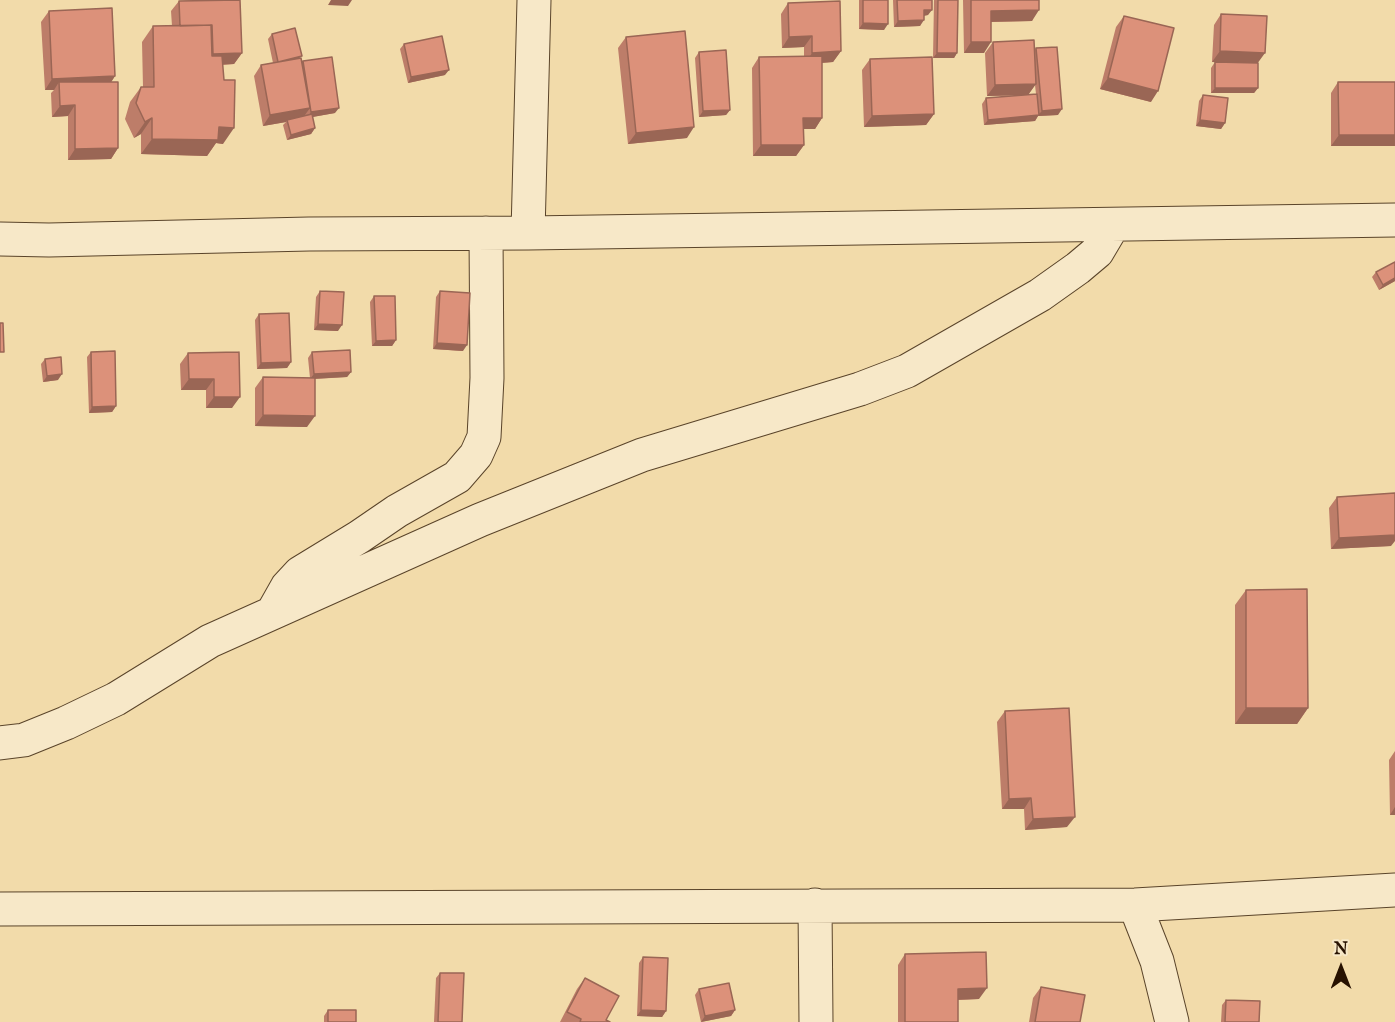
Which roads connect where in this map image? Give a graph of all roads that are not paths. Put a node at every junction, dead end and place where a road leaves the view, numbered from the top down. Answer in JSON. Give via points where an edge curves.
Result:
{"nodes":[{"id":1,"x":534,"y":0,"type":"edge"},
{"id":2,"x":1395,"y":220,"type":"edge"},
{"id":3,"x":1113,"y":225,"type":"junction"},
{"id":4,"x":486,"y":233,"type":"junction"},
{"id":5,"x":528,"y":233,"type":"junction"},
{"id":6,"x":0,"y":239,"type":"edge"},
{"id":7,"x":274,"y":610,"type":"junction"},
{"id":8,"x":0,"y":743,"type":"edge"},
{"id":9,"x":1395,"y":890,"type":"edge"},
{"id":10,"x":815,"y":905,"type":"junction"},
{"id":11,"x":1135,"y":905,"type":"junction"},
{"id":12,"x":0,"y":909,"type":"edge"},
{"id":13,"x":816,"y":1022,"type":"edge"},
{"id":14,"x":1172,"y":1022,"type":"edge"}],
"edges":[{"from":1,"to":5,"type":"street"},
{"from":2,"to":3,"type":"street"},
{"from":3,"to":5,"type":"street"},
{"from":3,"to":7,"type":"street","via":[[1097,252],[1040,295],[907,371],[642,455]]},
{"from":4,"to":5,"type":"street"},
{"from":4,"to":6,"type":"street"},
{"from":4,"to":7,"type":"street","via":[[487,378],[484,437],[476,455],[457,477],[300,573]]},
{"from":7,"to":8,"type":"street","via":[[210,641],[106,704],[24,740]]},
{"from":9,"to":11,"type":"street"},
{"from":10,"to":11,"type":"street"},
{"from":10,"to":12,"type":"street"},
{"from":10,"to":13,"type":"street"},
{"from":11,"to":14,"type":"street"}]}
